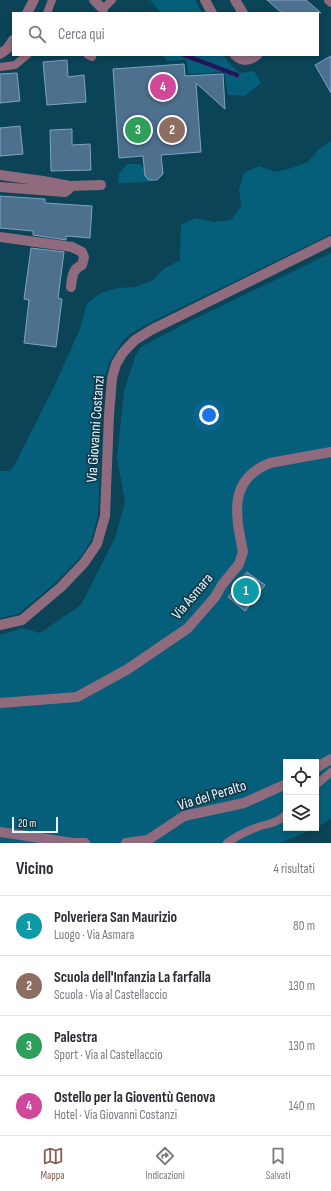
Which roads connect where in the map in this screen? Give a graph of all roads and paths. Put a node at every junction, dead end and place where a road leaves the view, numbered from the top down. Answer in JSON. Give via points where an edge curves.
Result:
{"nodes":[{"id":1,"x":34,"y":0,"type":"edge"},
{"id":2,"x":52,"y":0,"type":"edge"},
{"id":3,"x":94,"y":0,"type":"edge"},
{"id":4,"x":112,"y":0,"type":"edge"},
{"id":5,"x":205,"y":0,"type":"edge"},
{"id":6,"x":235,"y":0,"type":"edge"},
{"id":7,"x":103,"y":9,"type":"joint"},
{"id":8,"x":28,"y":12,"type":"edge"},
{"id":9,"x":47,"y":12,"type":"edge"},
{"id":10,"x":211,"y":12,"type":"edge"},
{"id":11,"x":242,"y":12,"type":"edge"},
{"id":12,"x":12,"y":42,"type":"edge"},
{"id":13,"x":0,"y":54,"type":"edge"},
{"id":14,"x":26,"y":56,"type":"edge"},
{"id":15,"x":236,"y":56,"type":"edge"},
{"id":16,"x":256,"y":56,"type":"edge"},
{"id":17,"x":0,"y":67,"type":"edge"},
{"id":18,"x":0,"y":175,"type":"edge"},
{"id":19,"x":101,"y":185,"type":"dead end"},
{"id":20,"x":70,"y":186,"type":"junction"},
{"id":21,"x":0,"y":187,"type":"edge"},
{"id":22,"x":0,"y":237,"type":"edge"},
{"id":23,"x":331,"y":242,"type":"edge"},
{"id":24,"x":71,"y":287,"type":"dead end"},
{"id":25,"x":331,"y":452,"type":"edge"},
{"id":26,"x":0,"y":625,"type":"edge"},
{"id":27,"x":0,"y":703,"type":"edge"},
{"id":28,"x":331,"y":759,"type":"edge"},
{"id":29,"x":319,"y":766,"type":"edge"},
{"id":30,"x":331,"y":772,"type":"edge"},
{"id":31,"x":319,"y":782,"type":"edge"},
{"id":32,"x":283,"y":785,"type":"edge"},
{"id":33,"x":283,"y":818,"type":"edge"},
{"id":34,"x":0,"y":832,"type":"edge"},
{"id":35,"x":85,"y":843,"type":"edge"},
{"id":36,"x":126,"y":843,"type":"edge"},
{"id":37,"x":227,"y":843,"type":"edge"}],
"edges":[{"from":1,"to":8,"type":"street"},
{"from":2,"to":9,"type":"lane"},
{"from":3,"to":7,"type":"street"},
{"from":4,"to":7,"type":"lane"},
{"from":5,"to":10,"type":"street"},
{"from":6,"to":11,"type":"street"},
{"from":12,"to":13,"type":"street"},
{"from":14,"to":17,"type":"lane","via":[[15,65]]},
{"from":15,"to":16,"type":"street","via":[[243,60],[250,60]]},
{"from":18,"to":20,"type":"street"},
{"from":19,"to":20,"type":"street"},
{"from":20,"to":21,"type":"street","via":[[65,192]]},
{"from":22,"to":24,"type":"street","via":[[72,247],[82,252],[82,265],[77,267],[73,274]]},
{"from":23,"to":26,"type":"street","name":"Via Giovanni Costanzi","via":[[151,330],[128,347],[116,364],[112,378],[105,516],[97,544],[84,563],[61,587],[22,620]]},
{"from":25,"to":27,"type":"street","name":"Via Asmara","via":[[270,463],[250,475],[238,495],[236,511],[242,558],[215,597],[188,628],[128,669],[79,696]]},
{"from":28,"to":29,"type":"street"},
{"from":30,"to":31,"type":"lane"},
{"from":32,"to":36,"type":"street","name":"Via del Peralto","via":[[244,804],[184,816],[148,840]]},
{"from":33,"to":37,"type":"lane","via":[[254,828]]},
{"from":34,"to":35,"type":"street"}]}
